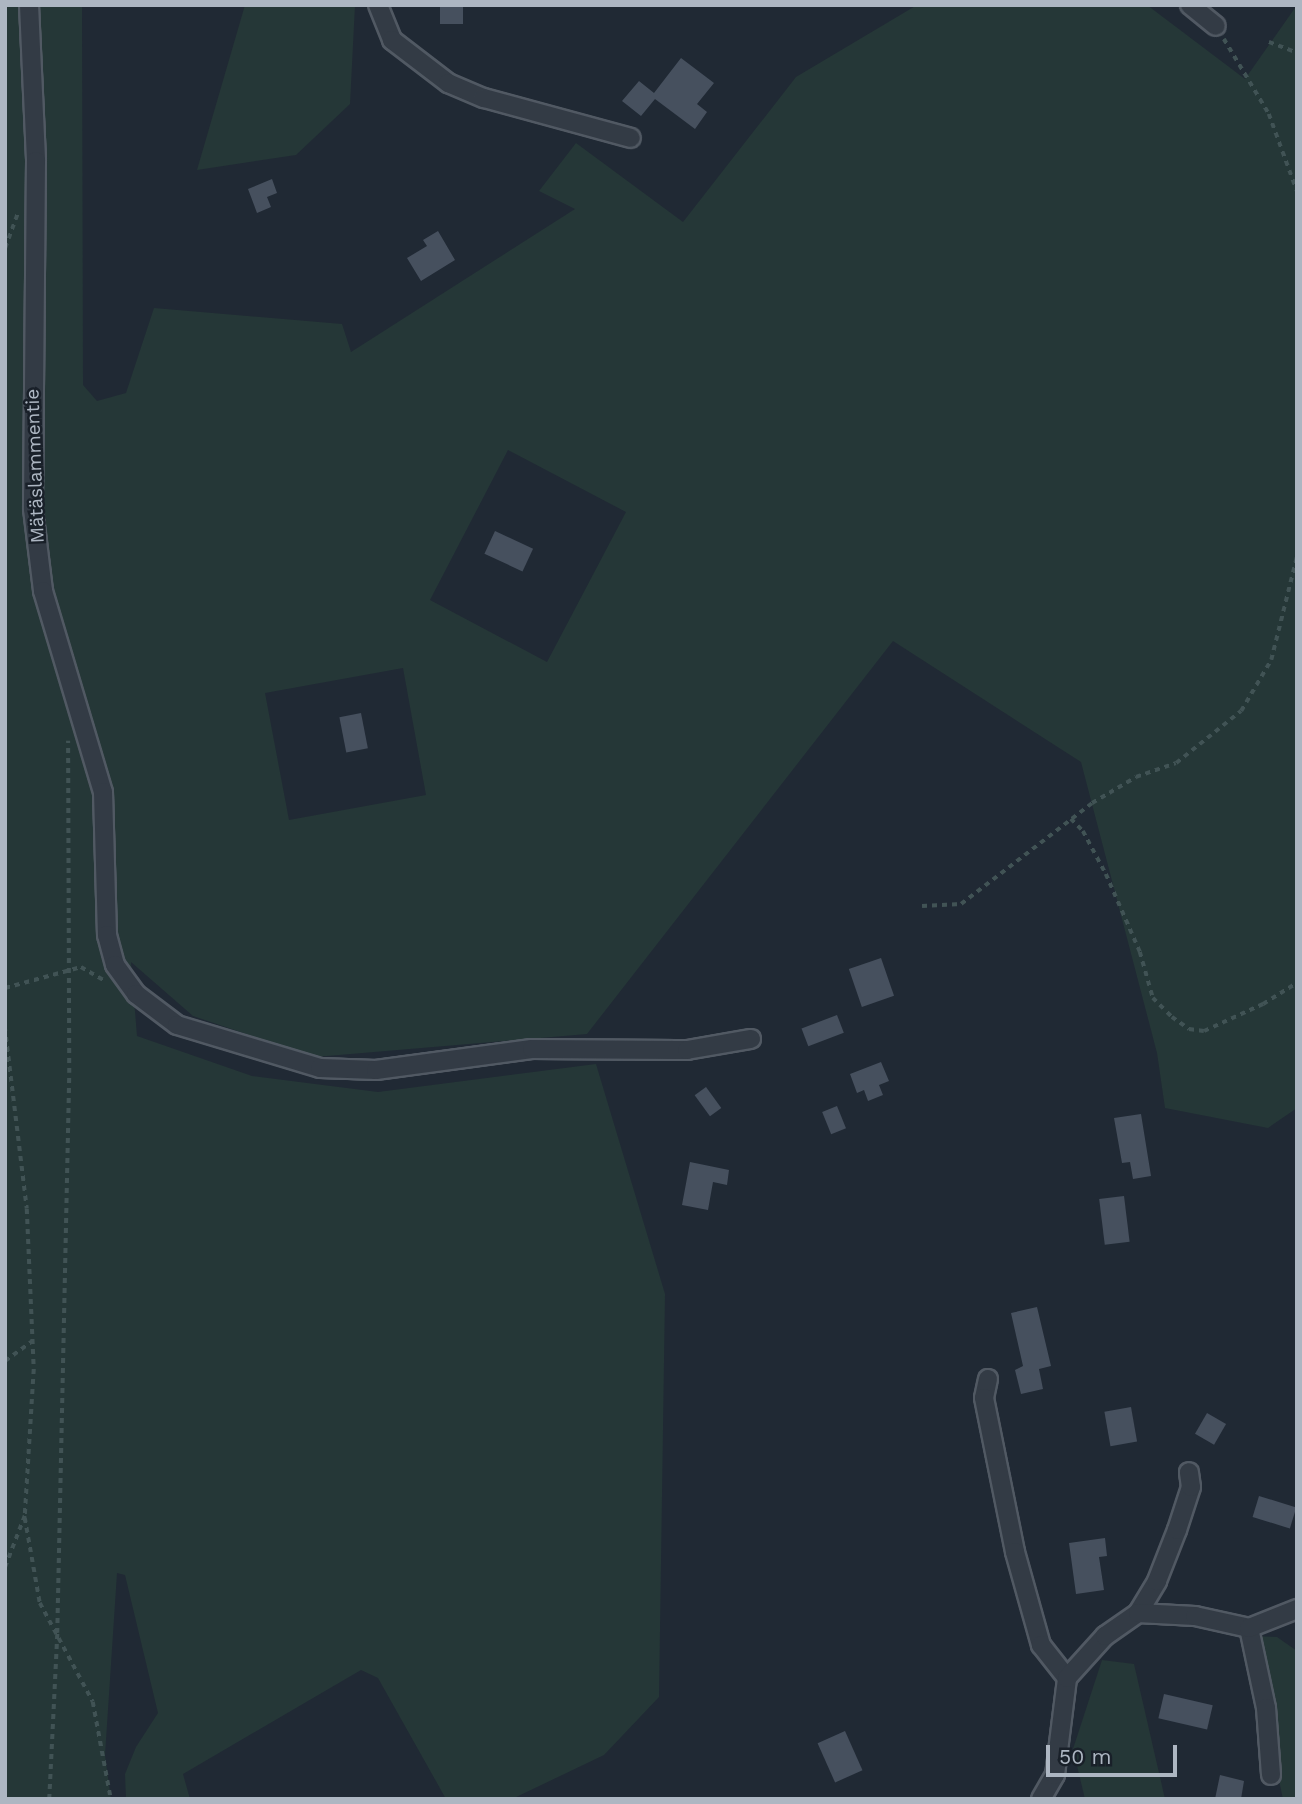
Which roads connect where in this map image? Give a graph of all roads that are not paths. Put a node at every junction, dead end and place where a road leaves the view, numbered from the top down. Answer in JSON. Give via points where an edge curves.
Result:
{"nodes":[{"id":1,"x":29,"y":5,"type":"edge"},
{"id":2,"x":378,"y":5,"type":"edge"},
{"id":3,"x":1190,"y":5,"type":"edge"},
{"id":4,"x":1216,"y":26,"type":"road end"},
{"id":5,"x":631,"y":138,"type":"dead end"},
{"id":6,"x":751,"y":1038,"type":"dead end"},
{"id":7,"x":989,"y":1379,"type":"dead end"},
{"id":8,"x":1189,"y":1472,"type":"dead end"},
{"id":9,"x":1297,"y":1609,"type":"edge"},
{"id":10,"x":1138,"y":1613,"type":"junction"},
{"id":11,"x":1249,"y":1628,"type":"junction"},
{"id":12,"x":1067,"y":1678,"type":"junction"},
{"id":13,"x":1270,"y":1775,"type":"dead end"},
{"id":14,"x":1041,"y":1799,"type":"edge"}],
"edges":[{"from":1,"to":6,"type":"street","name":"Mätäslammentie","via":[[36,161],[33,509],[43,591],[103,792],[107,935],[115,965],[136,994],[177,1025],[320,1068],[376,1070],[532,1049],[687,1050]]},
{"from":2,"to":5,"type":"street","via":[[392,40],[448,83],[484,98]]},
{"from":3,"to":4,"type":"street"},
{"from":7,"to":12,"type":"street","via":[[984,1398],[1014,1552],[1041,1646]]},
{"from":8,"to":10,"type":"street","via":[[1191,1487],[1177,1530],[1157,1581]]},
{"from":9,"to":11,"type":"street"},
{"from":10,"to":11,"type":"street","via":[[1195,1616]]},
{"from":10,"to":12,"type":"street","via":[[1105,1636]]},
{"from":11,"to":13,"type":"street","via":[[1266,1708]]},
{"from":12,"to":14,"type":"street","via":[[1055,1775]]}]}
